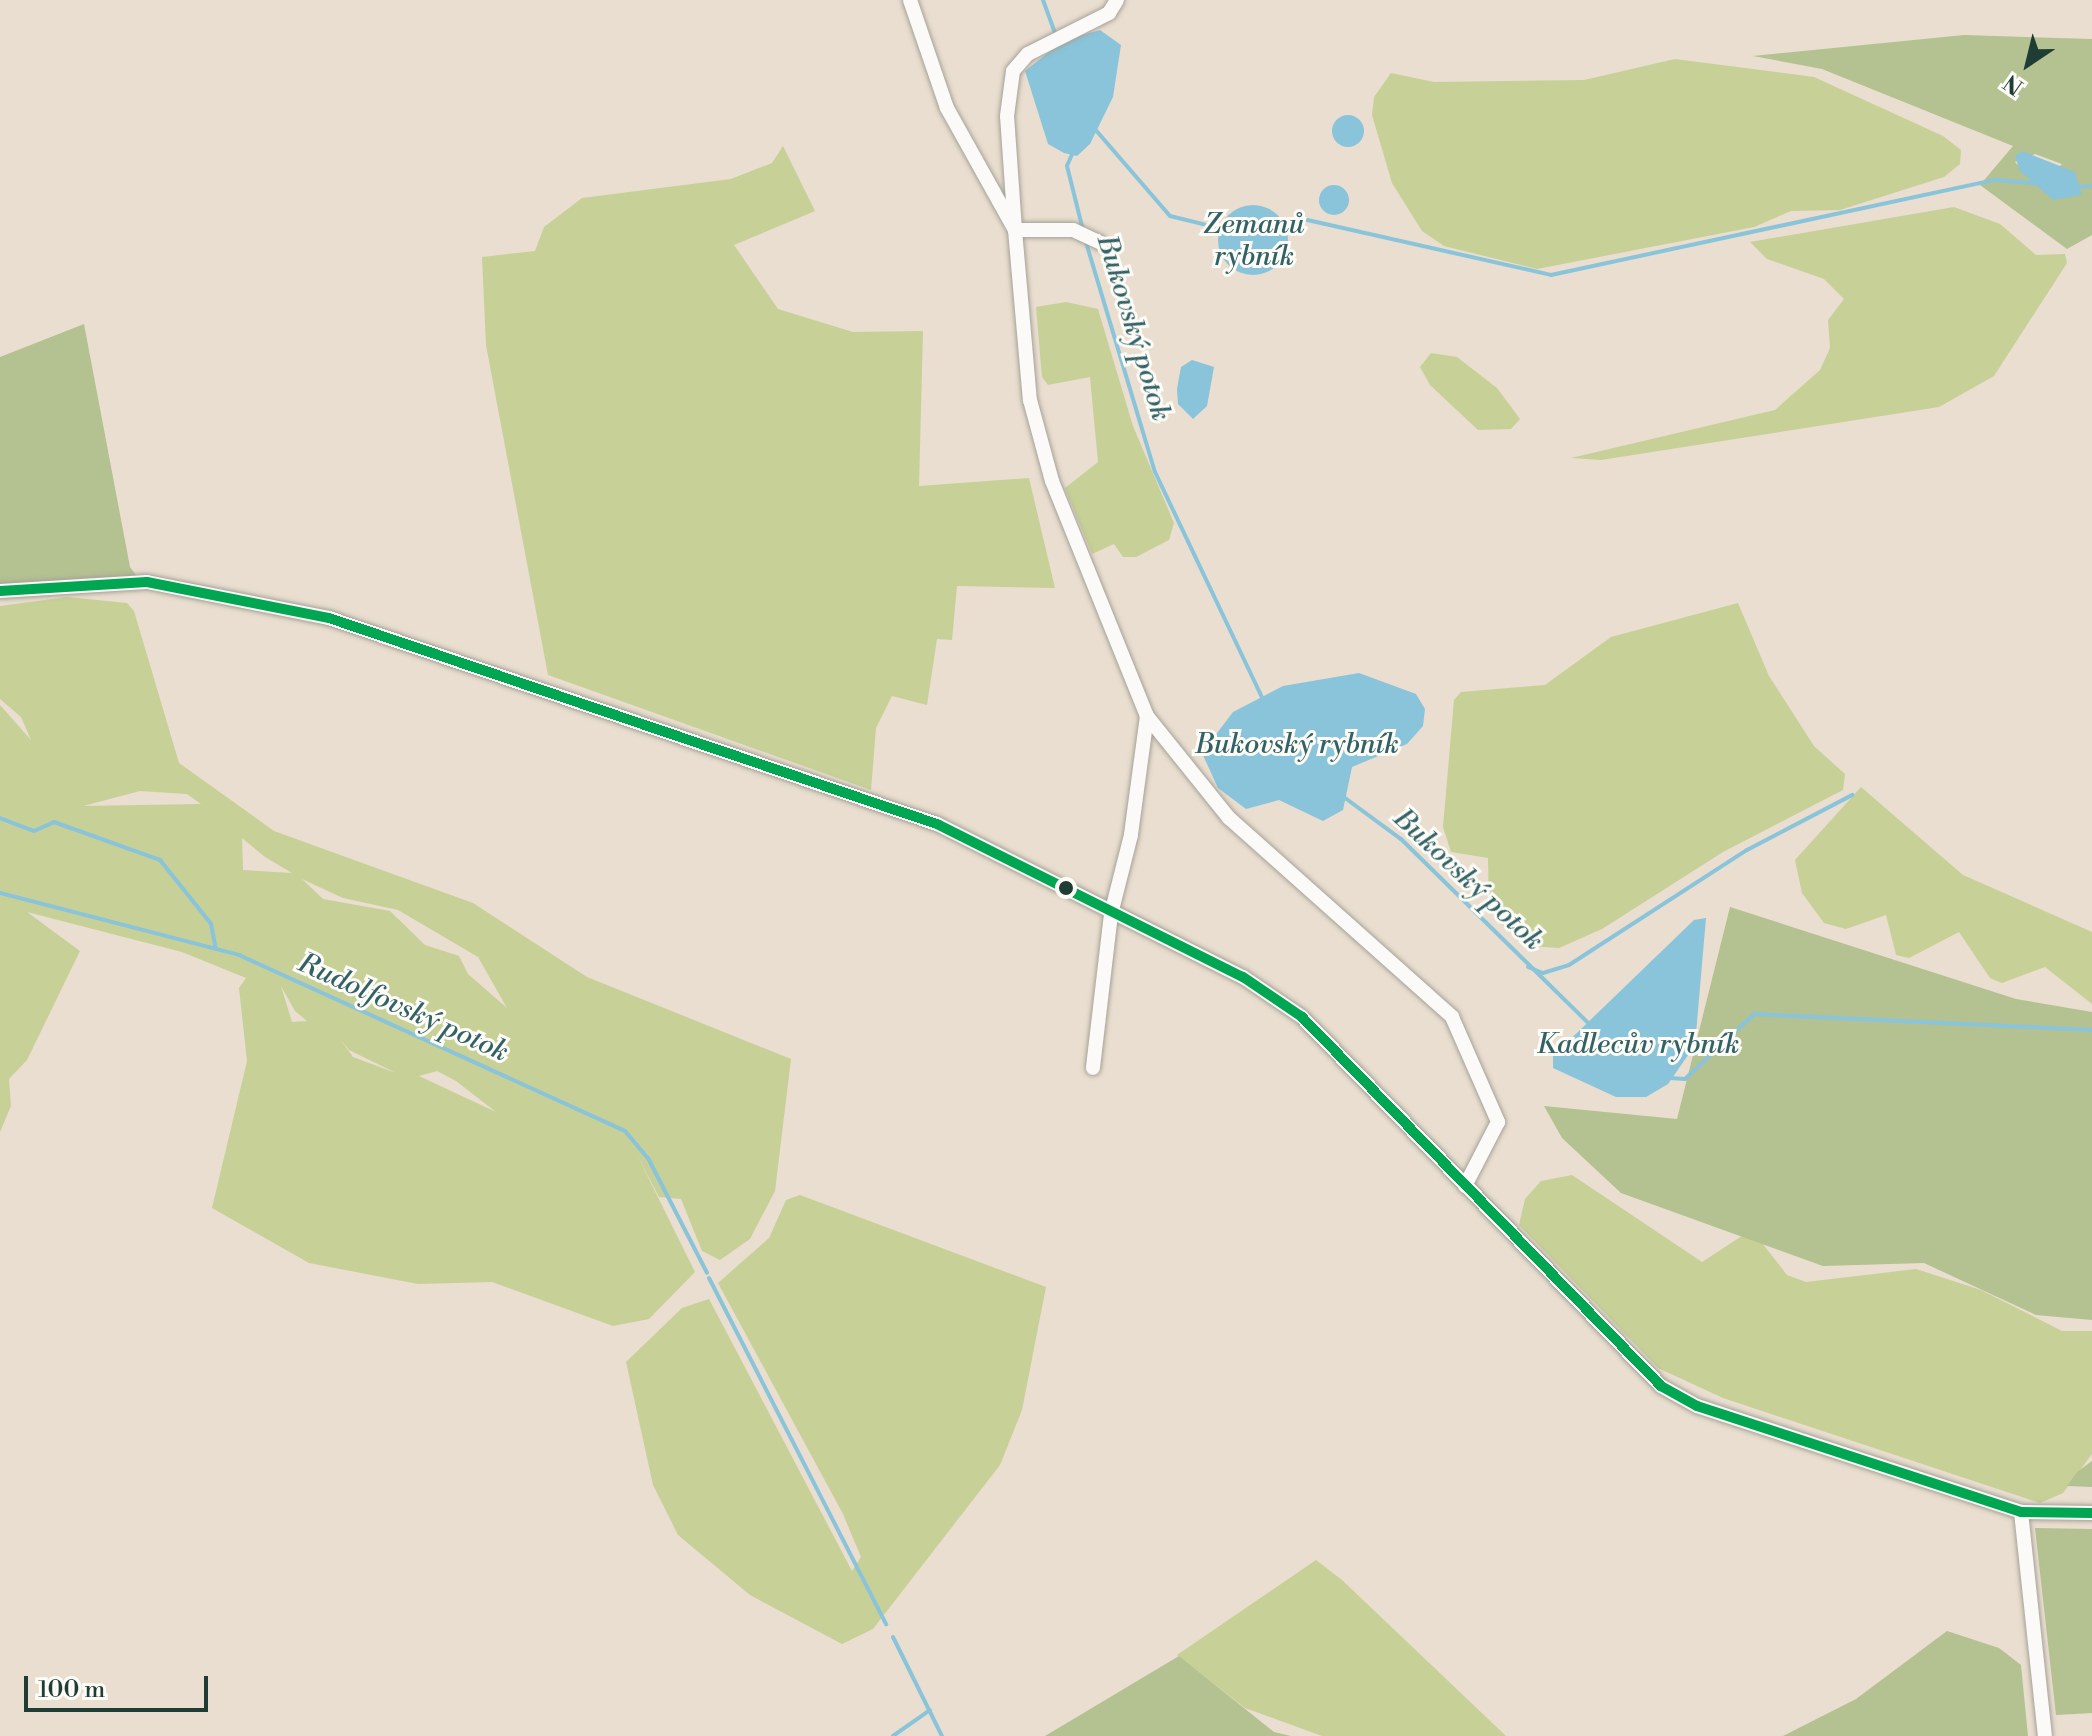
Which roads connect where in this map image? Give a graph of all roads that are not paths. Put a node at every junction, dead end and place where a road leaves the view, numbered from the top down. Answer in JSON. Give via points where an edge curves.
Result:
{"nodes":[{"id":1,"x":910,"y":0,"type":"edge"},
{"id":2,"x":1117,"y":0,"type":"edge"},
{"id":3,"x":1015,"y":230,"type":"junction"},
{"id":4,"x":1096,"y":241,"type":"dead end"},
{"id":5,"x":0,"y":591,"type":"edge"},
{"id":6,"x":1147,"y":716,"type":"junction"},
{"id":7,"x":1111,"y":914,"type":"junction"},
{"id":8,"x":1093,"y":1068,"type":"dead end"},
{"id":9,"x":1465,"y":1186,"type":"junction"},
{"id":10,"x":2021,"y":1512,"type":"junction"},
{"id":11,"x":2092,"y":1513,"type":"edge"},
{"id":12,"x":2045,"y":1736,"type":"edge"}],
"edges":[{"from":1,"to":3,"type":"street","via":[[947,108]]},
{"from":2,"to":3,"type":"street","via":[[1109,13],[1051,43],[1013,71],[1007,169]]},
{"from":3,"to":4,"type":"street","via":[[1075,231]]},
{"from":3,"to":6,"type":"street","via":[[1030,400],[1052,481]]},
{"from":5,"to":7,"type":"street","via":[[147,582],[329,618],[937,824]]},
{"from":6,"to":7,"type":"street","via":[[1131,835]]},
{"from":6,"to":9,"type":"street","via":[[1229,818],[1452,1017],[1498,1122],[1491,1147]]},
{"from":7,"to":8,"type":"street"},
{"from":7,"to":9,"type":"street","via":[[1243,977],[1302,1017]]},
{"from":9,"to":10,"type":"street","via":[[1661,1386],[1697,1406]]},
{"from":10,"to":11,"type":"street"},
{"from":10,"to":12,"type":"street"}]}
